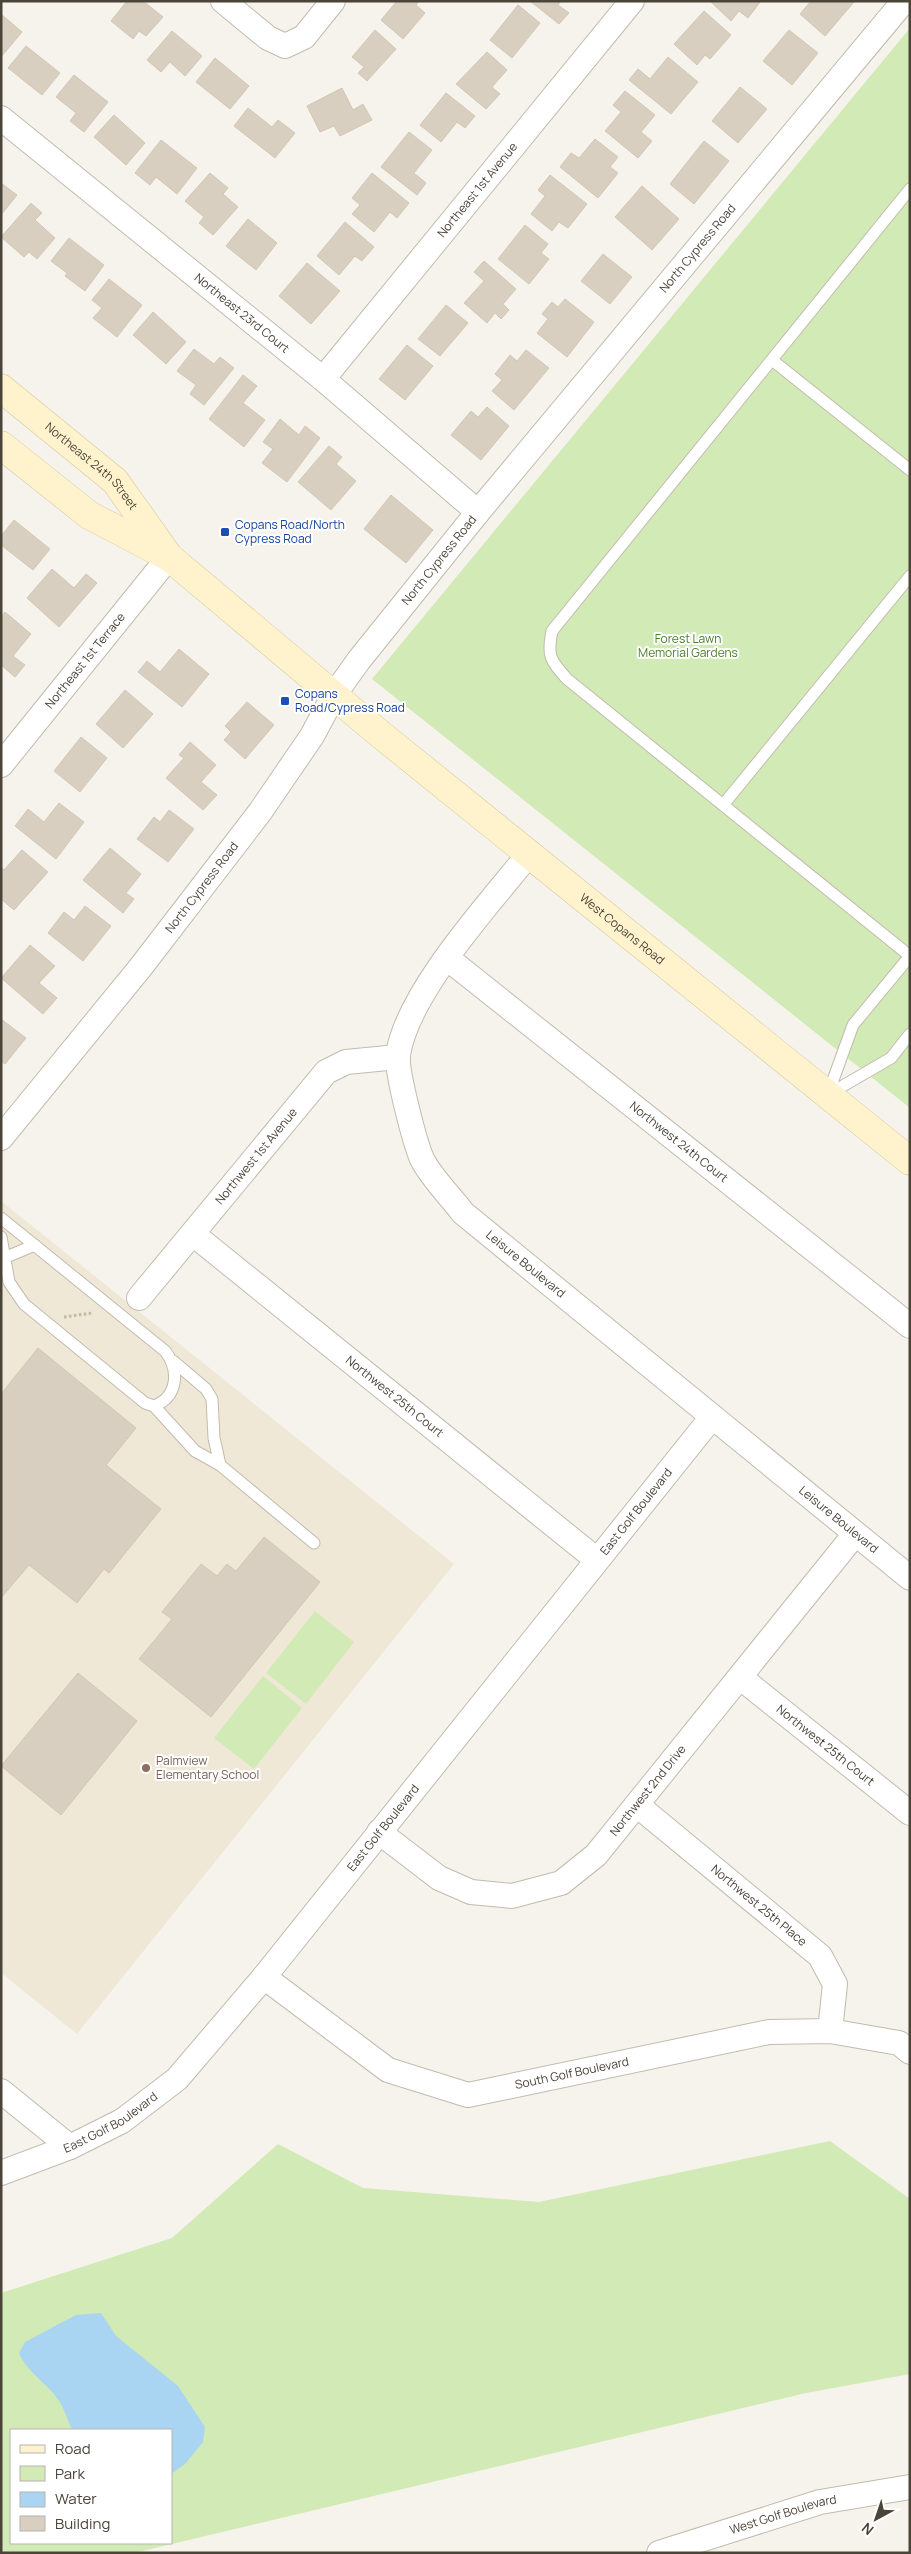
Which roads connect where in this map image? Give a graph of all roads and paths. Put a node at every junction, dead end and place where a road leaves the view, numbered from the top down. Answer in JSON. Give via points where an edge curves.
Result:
{"nodes":[{"id":1,"x":223,"y":1,"type":"edge"},
{"id":2,"x":333,"y":1,"type":"edge"},
{"id":3,"x":632,"y":1,"type":"edge"},
{"id":4,"x":904,"y":1,"type":"edge"},
{"id":5,"x":1,"y":118,"type":"edge"},
{"id":6,"x":910,"y":189,"type":"edge"},
{"id":7,"x":772,"y":360,"type":"junction"},
{"id":8,"x":323,"y":379,"type":"junction"},
{"id":9,"x":1,"y":388,"type":"edge"},
{"id":10,"x":1,"y":445,"type":"edge"},
{"id":11,"x":910,"y":470,"type":"edge"},
{"id":12,"x":478,"y":512,"type":"junction"},
{"id":13,"x":169,"y":558,"type":"junction"},
{"id":14,"x":910,"y":576,"type":"edge"},
{"id":15,"x":334,"y":695,"type":"junction"},
{"id":16,"x":1,"y":765,"type":"edge"},
{"id":17,"x":723,"y":805,"type":"junction"},
{"id":18,"x":529,"y":854,"type":"junction"},
{"id":19,"x":910,"y":956,"type":"edge"},
{"id":20,"x":447,"y":958,"type":"junction"},
{"id":21,"x":910,"y":1034,"type":"edge"},
{"id":22,"x":398,"y":1056,"type":"junction"},
{"id":23,"x":828,"y":1095,"type":"junction"},
{"id":24,"x":1,"y":1138,"type":"edge"},
{"id":25,"x":910,"y":1161,"type":"edge"},
{"id":26,"x":1,"y":1218,"type":"edge"},
{"id":27,"x":193,"y":1234,"type":"junction"},
{"id":28,"x":1,"y":1237,"type":"edge"},
{"id":29,"x":36,"y":1245,"type":"junction"},
{"id":30,"x":4,"y":1258,"type":"junction"},
{"id":31,"x":139,"y":1298,"type":"dead end"},
{"id":32,"x":114,"y":1309,"type":"junction"},
{"id":33,"x":49,"y":1325,"type":"junction"},
{"id":34,"x":910,"y":1326,"type":"edge"},
{"id":35,"x":173,"y":1362,"type":"junction"},
{"id":36,"x":154,"y":1406,"type":"junction"},
{"id":37,"x":712,"y":1417,"type":"junction"},
{"id":38,"x":220,"y":1465,"type":"junction"},
{"id":39,"x":855,"y":1534,"type":"junction"},
{"id":40,"x":314,"y":1543,"type":"dead end"},
{"id":41,"x":596,"y":1560,"type":"junction"},
{"id":42,"x":910,"y":1578,"type":"edge"},
{"id":43,"x":740,"y":1678,"type":"junction"},
{"id":44,"x":637,"y":1804,"type":"junction"},
{"id":45,"x":910,"y":1814,"type":"edge"},
{"id":46,"x":379,"y":1832,"type":"junction"},
{"id":47,"x":264,"y":1977,"type":"junction"},
{"id":48,"x":830,"y":2031,"type":"junction"},
{"id":49,"x":910,"y":2052,"type":"edge"},
{"id":50,"x":1,"y":2091,"type":"edge"},
{"id":51,"x":70,"y":2147,"type":"junction"},
{"id":52,"x":1,"y":2173,"type":"edge"},
{"id":53,"x":910,"y":2487,"type":"edge"},
{"id":54,"x":659,"y":2553,"type":"edge"}],
"edges":[{"from":1,"to":2,"type":"street","via":[[268,38],[285,46],[304,37]]},
{"from":3,"to":8,"type":"street","name":"Northeast 1st Avenue"},
{"from":4,"to":12,"type":"street","name":"North Cypress Road"},
{"from":5,"to":8,"type":"street","name":"Northeast 23rd Court"},
{"from":6,"to":7,"type":"lane"},
{"from":7,"to":11,"type":"lane"},
{"from":7,"to":17,"type":"lane","via":[[552,631],[548,650],[554,664],[567,679]]},
{"from":8,"to":12,"type":"street","name":"Northeast 23rd Court"},
{"from":9,"to":13,"type":"main road","name":"Northeast 24th Street","via":[[115,481]]},
{"from":10,"to":13,"type":"main road","name":"Northeast 24th Street","via":[[89,516]]},
{"from":12,"to":15,"type":"street","name":"North Cypress Road"},
{"from":13,"to":15,"type":"main road","name":"Northeast 24th Street"},
{"from":13,"to":16,"type":"street","name":"Northeast 1st Terrace"},
{"from":14,"to":17,"type":"lane"},
{"from":15,"to":18,"type":"main road","name":"West Copans Road"},
{"from":15,"to":24,"type":"street","name":"North Cypress Road","via":[[312,736],[260,812],[140,968]]},
{"from":17,"to":19,"type":"lane"},
{"from":18,"to":20,"type":"street","name":"Leisure Boulevard"},
{"from":18,"to":23,"type":"main road","name":"West Copans Road"},
{"from":19,"to":23,"type":"lane","via":[[853,1025]]},
{"from":20,"to":22,"type":"street","name":"Leisure Boulevard","via":[[411,1013]]},
{"from":20,"to":34,"type":"street","name":"Northwest 24th Court"},
{"from":21,"to":23,"type":"lane","via":[[891,1058]]},
{"from":22,"to":27,"type":"street","name":"Northwest 1st Avenue","via":[[346,1062],[326,1072]]},
{"from":22,"to":37,"type":"street","name":"Leisure Boulevard","via":[[406,1104],[422,1159],[463,1213]]},
{"from":23,"to":25,"type":"main road","name":"West Copans Road"},
{"from":26,"to":29,"type":"lane"},
{"from":27,"to":31,"type":"street","name":"Northwest 1st Avenue"},
{"from":27,"to":41,"type":"street","name":"Northwest 25th Court"},
{"from":28,"to":30,"type":"lane"},
{"from":29,"to":30,"type":"lane"},
{"from":29,"to":32,"type":"lane"},
{"from":30,"to":33,"type":"lane","via":[[14,1292]]},
{"from":32,"to":33,"type":"path","via":[[58,1318]]},
{"from":32,"to":35,"type":"lane","via":[[165,1351]]},
{"from":33,"to":36,"type":"lane","via":[[138,1398]]},
{"from":35,"to":36,"type":"lane","via":[[175,1381],[162,1403]]},
{"from":35,"to":38,"type":"lane","via":[[206,1389],[212,1399],[214,1438]]},
{"from":36,"to":38,"type":"lane","via":[[195,1451]]},
{"from":37,"to":39,"type":"street","name":"Leisure Boulevard"},
{"from":37,"to":41,"type":"street","name":"East Golf Boulevard"},
{"from":38,"to":40,"type":"lane"},
{"from":39,"to":42,"type":"street","name":"Leisure Boulevard"},
{"from":39,"to":43,"type":"street","name":"Northwest 2nd Drive"},
{"from":41,"to":46,"type":"street","name":"East Golf Boulevard"},
{"from":43,"to":44,"type":"street","name":"Northwest 2nd Drive"},
{"from":43,"to":45,"type":"street","name":"Northwest 25th Court"},
{"from":44,"to":46,"type":"street","name":"Northwest 2nd Drive","via":[[596,1855],[561,1883],[512,1896],[471,1892],[439,1878]]},
{"from":44,"to":48,"type":"street","name":"Northwest 25th Place","via":[[820,1956],[835,1984]]},
{"from":46,"to":47,"type":"street","name":"East Golf Boulevard"},
{"from":47,"to":48,"type":"street","name":"South Golf Boulevard","via":[[388,2070],[468,2095],[769,2032]]},
{"from":47,"to":51,"type":"street","name":"East Golf Boulevard","via":[[177,2079],[122,2120]]},
{"from":48,"to":49,"type":"street","name":"South Golf Boulevard","via":[[899,2044]]},
{"from":50,"to":51,"type":"street"},
{"from":51,"to":52,"type":"street","name":"East Golf Boulevard"},
{"from":53,"to":54,"type":"street","name":"West Golf Boulevard","via":[[820,2502]]}]}
